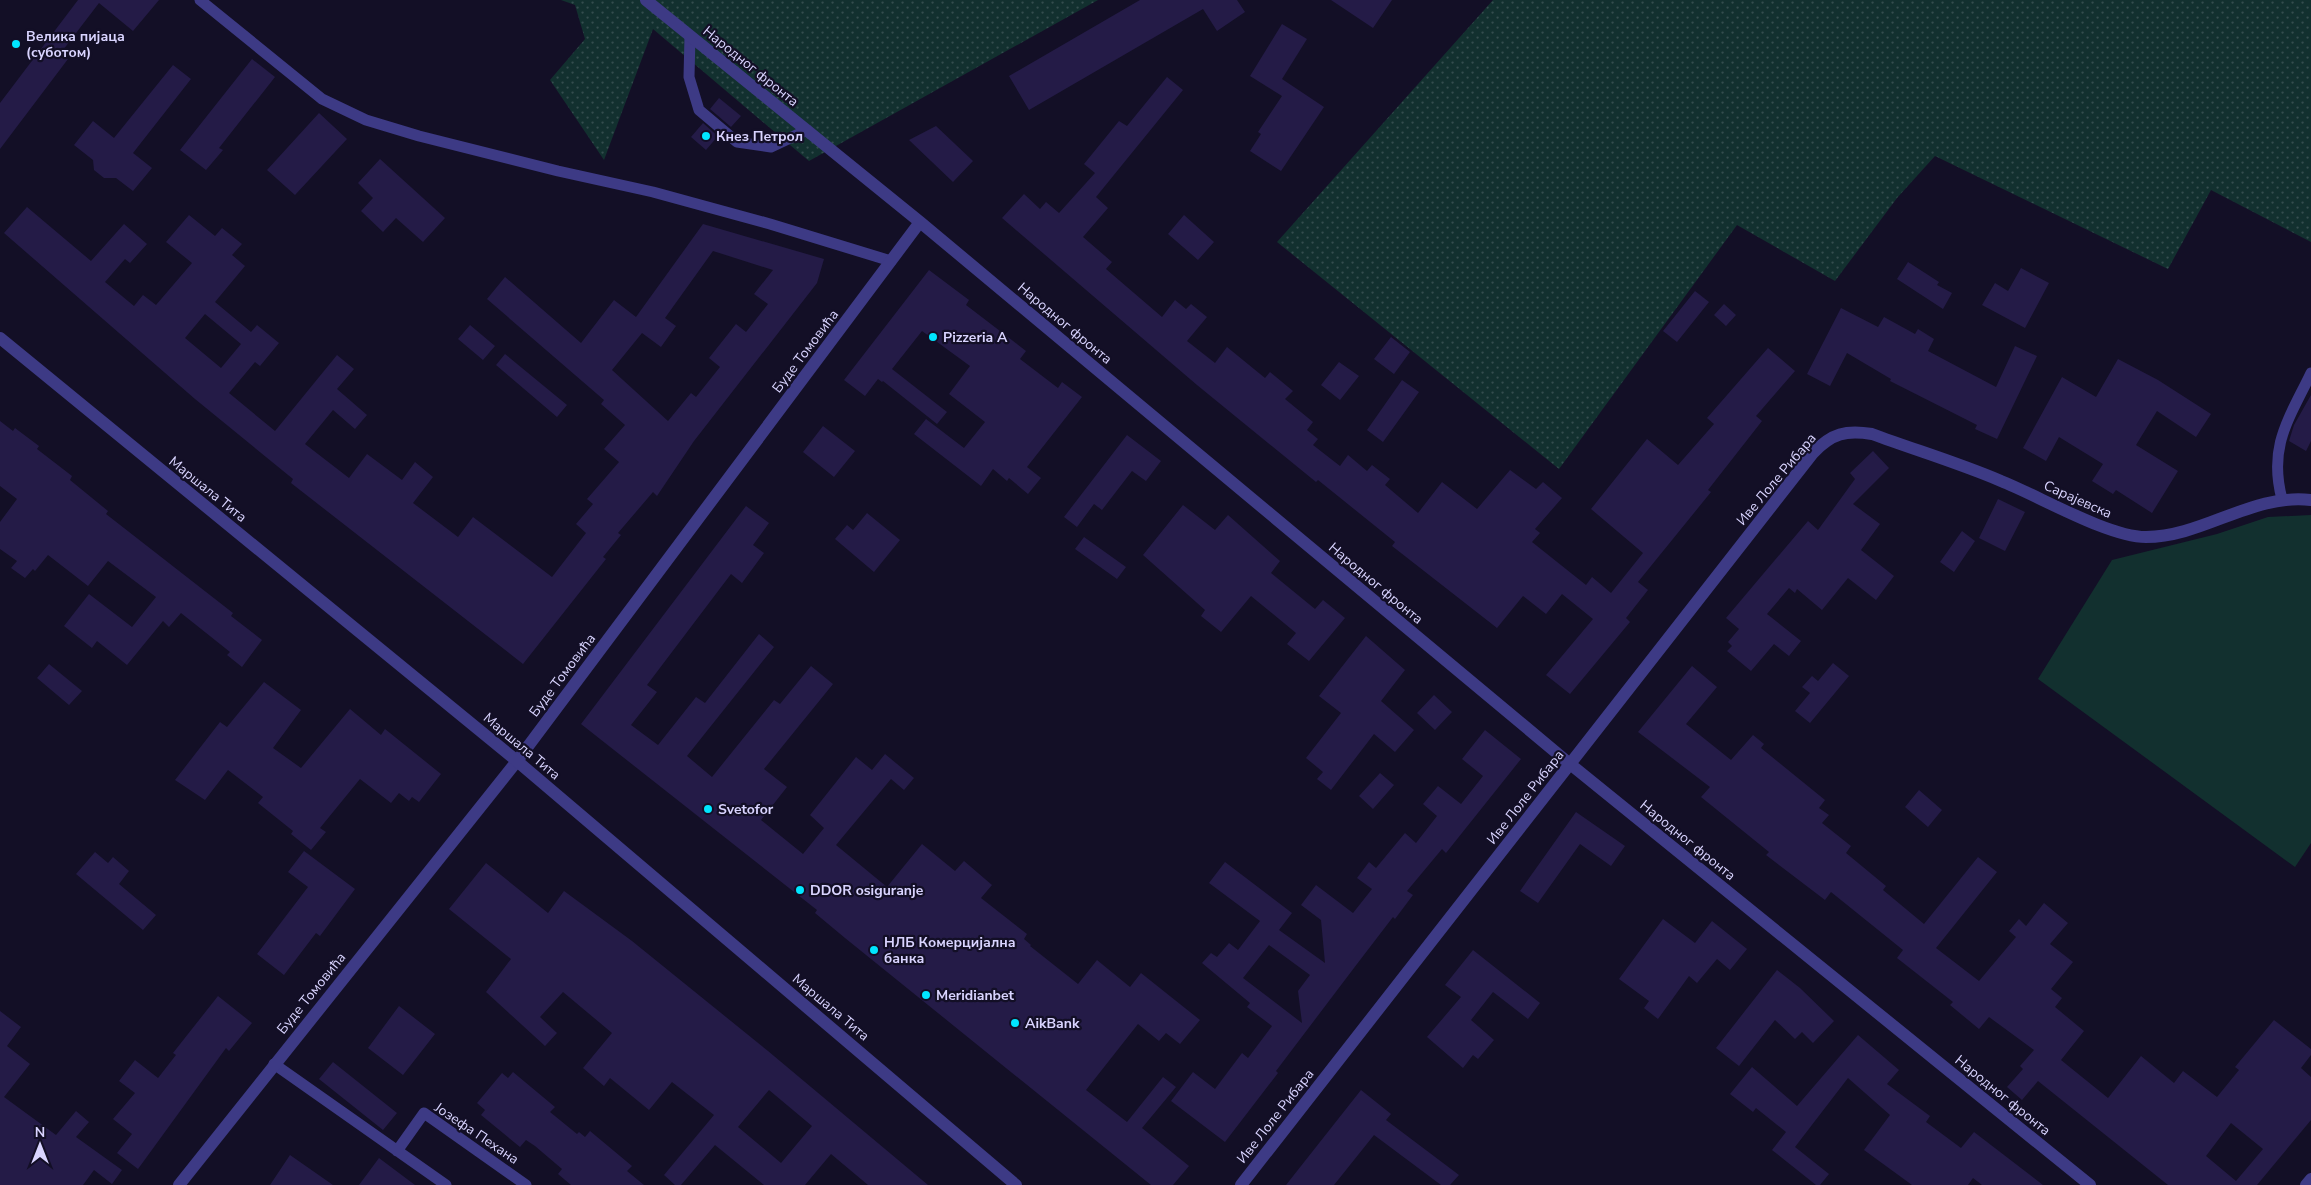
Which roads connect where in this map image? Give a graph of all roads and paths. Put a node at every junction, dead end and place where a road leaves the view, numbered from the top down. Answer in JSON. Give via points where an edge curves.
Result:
{"nodes":[{"id":1,"x":200,"y":0,"type":"edge"},
{"id":2,"x":646,"y":0,"type":"edge"},
{"id":3,"x":690,"y":36,"type":"junction"},
{"id":4,"x":807,"y":130,"type":"junction"},
{"id":5,"x":920,"y":222,"type":"junction"},
{"id":6,"x":891,"y":262,"type":"junction"},
{"id":7,"x":0,"y":338,"type":"edge"},
{"id":8,"x":2311,"y":373,"type":"edge"},
{"id":9,"x":1838,"y":434,"type":"joint"},
{"id":10,"x":2282,"y":500,"type":"junction"},
{"id":11,"x":2311,"y":500,"type":"edge"},
{"id":12,"x":517,"y":761,"type":"junction"},
{"id":13,"x":1570,"y":764,"type":"junction"},
{"id":14,"x":274,"y":1064,"type":"junction"},
{"id":15,"x":397,"y":1151,"type":"junction"},
{"id":16,"x":2311,"y":1178,"type":"edge"},
{"id":17,"x":179,"y":1185,"type":"edge"},
{"id":18,"x":446,"y":1185,"type":"edge"},
{"id":19,"x":526,"y":1185,"type":"edge"},
{"id":20,"x":1016,"y":1185,"type":"edge"},
{"id":21,"x":1241,"y":1185,"type":"edge"},
{"id":22,"x":2090,"y":1185,"type":"edge"},
{"id":23,"x":2306,"y":1185,"type":"edge"}],
"edges":[{"from":1,"to":6,"type":"lane","via":[[322,99],[366,120],[558,172],[654,192]]},
{"from":2,"to":3,"type":"street","name":"Народног фронта"},
{"from":3,"to":4,"type":"street","name":"Народног фронта"},
{"from":3,"to":4,"type":"lane","via":[[689,77],[699,110],[729,136],[737,142],[771,147]]},
{"from":4,"to":5,"type":"street","name":"Народног фронта"},
{"from":5,"to":6,"type":"street","name":"Буде Томовића"},
{"from":5,"to":13,"type":"street","name":"Народног фронта"},
{"from":6,"to":12,"type":"street","name":"Буде Томовића"},
{"from":7,"to":12,"type":"street","name":"Маршала Тита"},
{"from":8,"to":10,"type":"lane","via":[[2280,438],[2276,468]]},
{"from":9,"to":10,"type":"street","name":"Сарајевска","via":[[1872,434],[2000,480],[2128,535],[2158,537],[2179,533],[2264,503]]},
{"from":9,"to":13,"type":"street","name":"Иве Лоле Рибара","via":[[1813,452]]},
{"from":10,"to":11,"type":"street","name":"Сарајевска"},
{"from":12,"to":14,"type":"street","name":"Буде Томовића"},
{"from":12,"to":20,"type":"street","name":"Маршала Тита"},
{"from":13,"to":21,"type":"street","name":"Иве Лоле Рибара"},
{"from":13,"to":22,"type":"street","name":"Народног фронта"},
{"from":14,"to":15,"type":"lane"},
{"from":14,"to":17,"type":"street","name":"Буде Томовића"},
{"from":15,"to":18,"type":"lane"},
{"from":15,"to":19,"type":"lane","name":"Јозефа Пехана","via":[[424,1113]]},
{"from":16,"to":23,"type":"street"}]}
